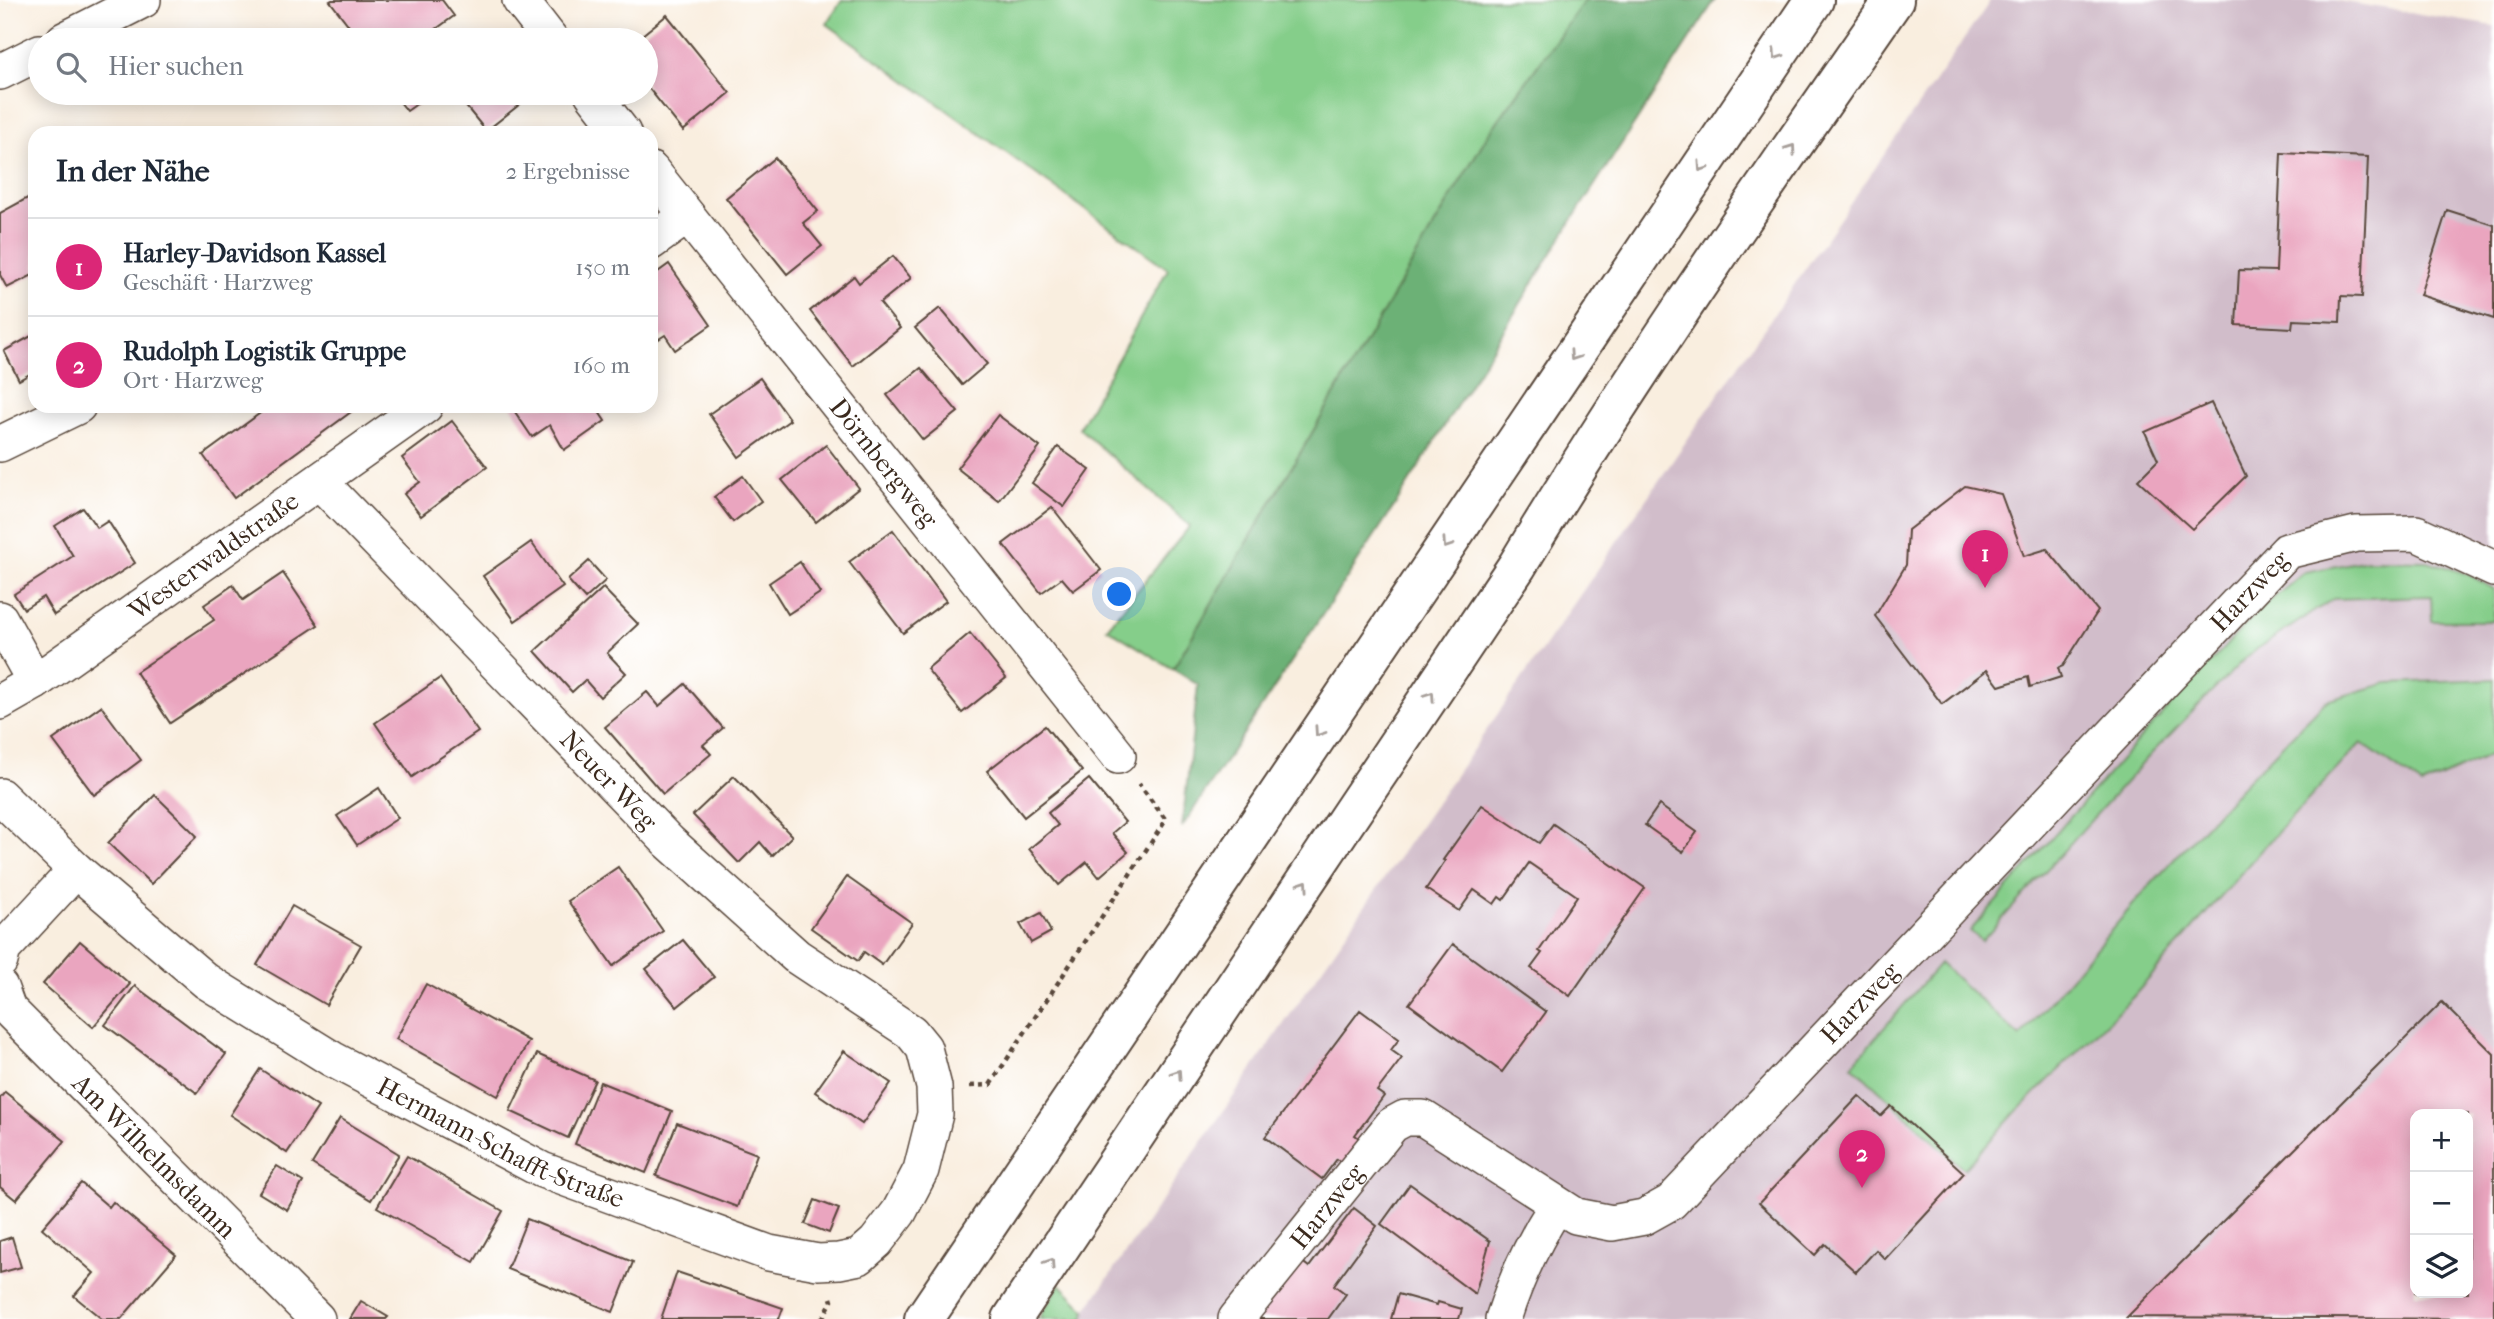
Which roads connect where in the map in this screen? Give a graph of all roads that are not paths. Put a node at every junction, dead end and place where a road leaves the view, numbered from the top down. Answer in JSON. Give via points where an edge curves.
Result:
{"nodes":[{"id":1,"x":143,"y":0,"type":"edge"},
{"id":2,"x":520,"y":0,"type":"edge"},
{"id":3,"x":1814,"y":0,"type":"edge"},
{"id":4,"x":1894,"y":0,"type":"edge"},
{"id":5,"x":88,"y":28,"type":"edge"},
{"id":6,"x":542,"y":28,"type":"edge"},
{"id":7,"x":28,"y":58,"type":"edge"},
{"id":8,"x":0,"y":72,"type":"edge"},
{"id":9,"x":601,"y":105,"type":"edge"},
{"id":10,"x":618,"y":126,"type":"edge"},
{"id":11,"x":658,"y":179,"type":"edge"},
{"id":12,"x":687,"y":216,"type":"junction"},
{"id":13,"x":658,"y":237,"type":"edge"},
{"id":14,"x":64,"y":413,"type":"edge"},
{"id":15,"x":415,"y":413,"type":"edge"},
{"id":16,"x":0,"y":444,"type":"edge"},
{"id":17,"x":320,"y":482,"type":"junction"},
{"id":18,"x":2494,"y":569,"type":"edge"},
{"id":19,"x":0,"y":619,"type":"edge"},
{"id":20,"x":35,"y":682,"type":"junction"},
{"id":21,"x":0,"y":702,"type":"edge"},
{"id":22,"x":1118,"y":756,"type":"road end"},
{"id":23,"x":0,"y":796,"type":"edge"},
{"id":24,"x":76,"y":870,"type":"junction"},
{"id":25,"x":0,"y":961,"type":"edge"},
{"id":26,"x":0,"y":988,"type":"edge"},
{"id":27,"x":924,"y":1048,"type":"joint"},
{"id":28,"x":1557,"y":1205,"type":"junction"},
{"id":29,"x":317,"y":1319,"type":"edge"},
{"id":30,"x":924,"y":1319,"type":"edge"},
{"id":31,"x":1012,"y":1319,"type":"edge"},
{"id":32,"x":1236,"y":1319,"type":"edge"},
{"id":33,"x":1503,"y":1319,"type":"edge"}],
"edges":[{"from":1,"to":5,"type":"street"},
{"from":2,"to":6,"type":"street"},
{"from":3,"to":30,"type":"highway","one_way":true},
{"from":31,"to":4,"type":"highway","one_way":true,"via":[[1517,566],[1710,266]]},
{"from":7,"to":8,"type":"street"},
{"from":9,"to":10,"type":"street"},
{"from":11,"to":12,"type":"street","name":"Dörnbergweg"},
{"from":12,"to":13,"type":"street"},
{"from":12,"to":22,"type":"street","name":"Dörnbergweg"},
{"from":14,"to":16,"type":"street"},
{"from":15,"to":17,"type":"street","name":"Westerwaldstraße"},
{"from":17,"to":20,"type":"street","name":"Westerwaldstraße"},
{"from":17,"to":27,"type":"street","name":"Neuer Weg","via":[[668,842],[796,956],[911,1032]]},
{"from":18,"to":28,"type":"street","name":"Harzweg","via":[[2416,533],[2357,534],[2287,551],[1671,1202],[1644,1217],[1612,1223],[1576,1216]]},
{"from":19,"to":20,"type":"street"},
{"from":20,"to":21,"type":"street","name":"Westerwaldstraße"},
{"from":23,"to":24,"type":"street","name":"Hermann-Schafft-Straße"},
{"from":24,"to":25,"type":"street","via":[[3,949]]},
{"from":24,"to":27,"type":"street","name":"Hermann-Schafft-Straße","via":[[206,981],[332,1059],[541,1170],[794,1259],[859,1257],[899,1212],[922,1170],[935,1114]]},
{"from":26,"to":29,"type":"street","name":"Am Wilhelmsdamm","via":[[8,1009]]},
{"from":28,"to":32,"type":"street","name":"Harzweg","via":[[1423,1118],[1405,1118],[1392,1125]]},
{"from":28,"to":33,"type":"street","via":[[1534,1242]]}]}
